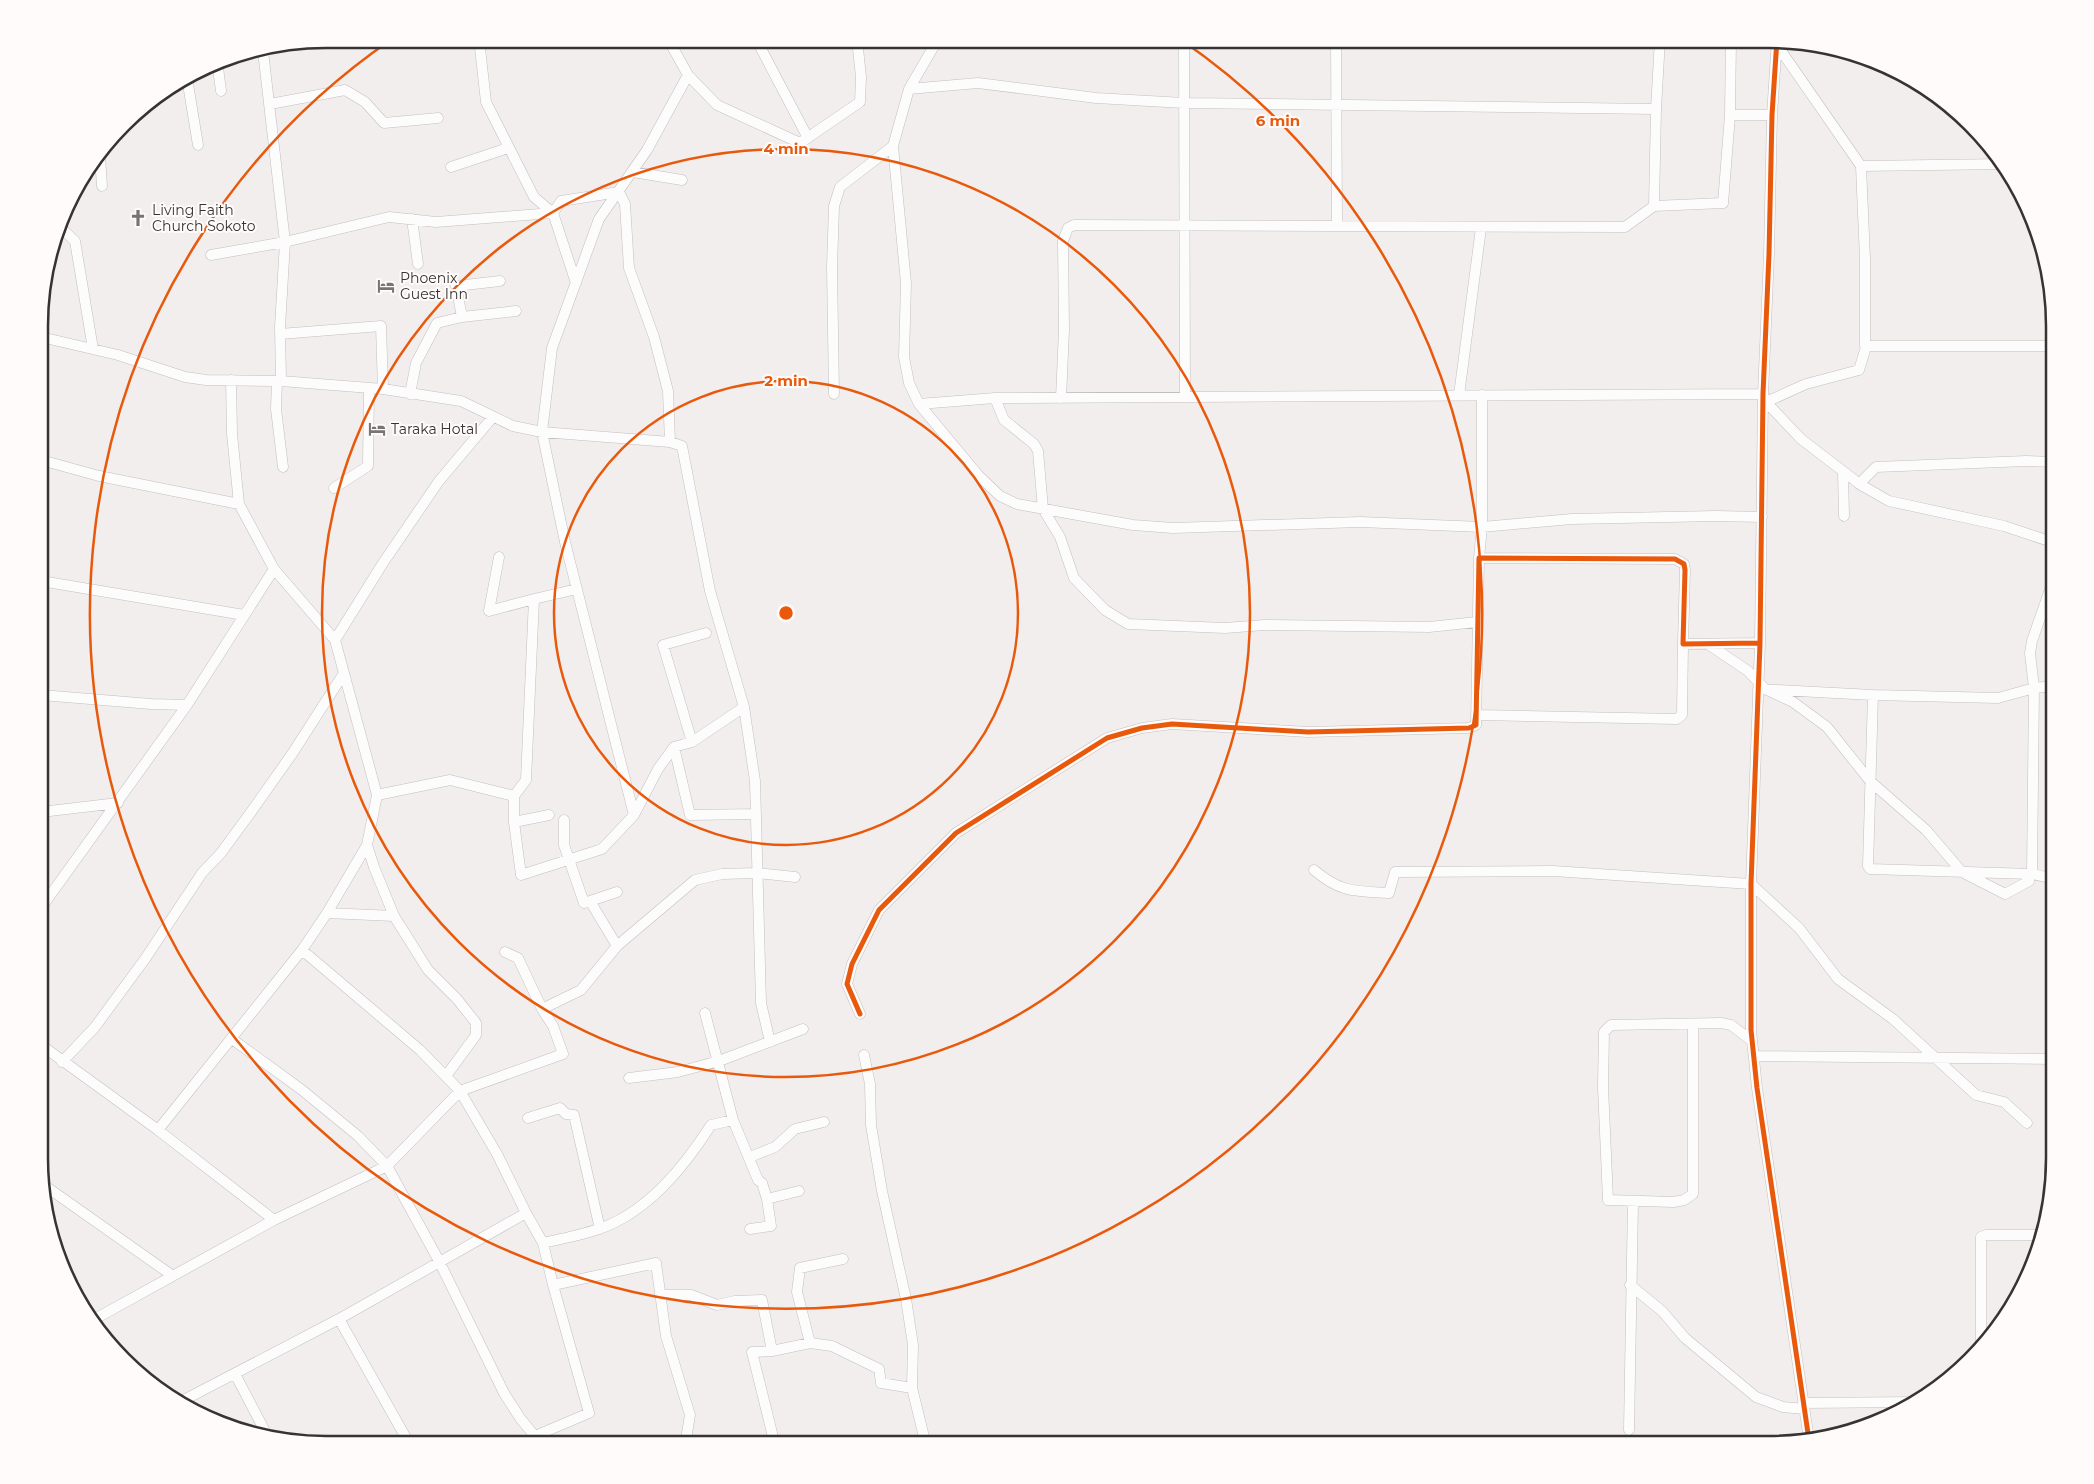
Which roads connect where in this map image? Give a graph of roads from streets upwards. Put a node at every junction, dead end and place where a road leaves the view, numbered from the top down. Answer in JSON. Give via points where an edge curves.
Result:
{"nodes":[{"id":1,"x":480,"y":48,"type":"edge"},
{"id":2,"x":673,"y":48,"type":"edge"},
{"id":3,"x":761,"y":48,"type":"edge"},
{"id":4,"x":858,"y":48,"type":"edge"},
{"id":5,"x":933,"y":48,"type":"edge"},
{"id":6,"x":1184,"y":48,"type":"edge"},
{"id":7,"x":1336,"y":48,"type":"edge"},
{"id":8,"x":1659,"y":48,"type":"edge"},
{"id":9,"x":1732,"y":48,"type":"edge"},
{"id":10,"x":1777,"y":48,"type":"edge"},
{"id":11,"x":1781,"y":48,"type":"edge"},
{"id":12,"x":263,"y":55,"type":"edge"},
{"id":13,"x":218,"y":69,"type":"edge"},
{"id":14,"x":688,"y":75,"type":"junction"},
{"id":15,"x":188,"y":84,"type":"edge"},
{"id":16,"x":909,"y":89,"type":"junction"},
{"id":17,"x":221,"y":91,"type":"dead end"},
{"id":18,"x":1184,"y":102,"type":"junction"},
{"id":19,"x":270,"y":104,"type":"junction"},
{"id":20,"x":1337,"y":104,"type":"junction"},
{"id":21,"x":1656,"y":109,"type":"junction"},
{"id":22,"x":1730,"y":115,"type":"junction"},
{"id":23,"x":1772,"y":115,"type":"junction"},
{"id":24,"x":438,"y":118,"type":"dead end"},
{"id":25,"x":808,"y":138,"type":"junction"},
{"id":26,"x":198,"y":145,"type":"dead end"},
{"id":27,"x":893,"y":146,"type":"junction"},
{"id":28,"x":508,"y":148,"type":"junction"},
{"id":29,"x":100,"y":162,"type":"edge"},
{"id":30,"x":1995,"y":164,"type":"edge"},
{"id":31,"x":1861,"y":166,"type":"junction"},
{"id":32,"x":451,"y":167,"type":"dead end"},
{"id":33,"x":633,"y":172,"type":"junction"},
{"id":34,"x":682,"y":180,"type":"dead end"},
{"id":35,"x":102,"y":186,"type":"dead end"},
{"id":36,"x":619,"y":192,"type":"junction"},
{"id":37,"x":1654,"y":206,"type":"junction"},
{"id":38,"x":553,"y":213,"type":"junction"},
{"id":39,"x":412,"y":219,"type":"junction"},
{"id":40,"x":1337,"y":225,"type":"junction"},
{"id":41,"x":1185,"y":226,"type":"junction"},
{"id":42,"x":1481,"y":228,"type":"junction"},
{"id":43,"x":64,"y":231,"type":"edge"},
{"id":44,"x":285,"y":242,"type":"junction"},
{"id":45,"x":211,"y":255,"type":"dead end"},
{"id":46,"x":418,"y":264,"type":"dead end"},
{"id":47,"x":500,"y":281,"type":"dead end"},
{"id":48,"x":576,"y":284,"type":"junction"},
{"id":49,"x":516,"y":311,"type":"dead end"},
{"id":50,"x":462,"y":317,"type":"junction"},
{"id":51,"x":280,"y":334,"type":"junction"},
{"id":52,"x":47,"y":338,"type":"edge"},
{"id":53,"x":2046,"y":346,"type":"edge"},
{"id":54,"x":1866,"y":347,"type":"junction"},
{"id":55,"x":93,"y":350,"type":"junction"},
{"id":56,"x":232,"y":380,"type":"junction"},
{"id":57,"x":279,"y":381,"type":"junction"},
{"id":58,"x":369,"y":388,"type":"junction"},
{"id":59,"x":383,"y":389,"type":"junction"},
{"id":60,"x":410,"y":394,"type":"junction"},
{"id":61,"x":834,"y":394,"type":"dead end"},
{"id":62,"x":1460,"y":395,"type":"junction"},
{"id":63,"x":1482,"y":395,"type":"junction"},
{"id":64,"x":1185,"y":397,"type":"junction"},
{"id":65,"x":995,"y":398,"type":"junction"},
{"id":66,"x":1061,"y":398,"type":"junction"},
{"id":67,"x":1764,"y":398,"type":"junction"},
{"id":68,"x":919,"y":404,"type":"junction"},
{"id":69,"x":492,"y":418,"type":"junction"},
{"id":70,"x":542,"y":432,"type":"junction"},
{"id":71,"x":670,"y":442,"type":"junction"},
{"id":72,"x":47,"y":462,"type":"edge"},
{"id":73,"x":2046,"y":462,"type":"edge"},
{"id":74,"x":283,"y":466,"type":"dead end"},
{"id":75,"x":1843,"y":472,"type":"junction"},
{"id":76,"x":1859,"y":484,"type":"junction"},
{"id":77,"x":334,"y":488,"type":"dead end"},
{"id":78,"x":239,"y":504,"type":"junction"},
{"id":79,"x":1043,"y":509,"type":"junction"},
{"id":80,"x":1844,"y":516,"type":"dead end"},
{"id":81,"x":1762,"y":517,"type":"junction"},
{"id":82,"x":1482,"y":527,"type":"junction"},
{"id":83,"x":2046,"y":540,"type":"edge"},
{"id":84,"x":499,"y":557,"type":"dead end"},
{"id":85,"x":1480,"y":558,"type":"junction"},
{"id":86,"x":274,"y":569,"type":"junction"},
{"id":87,"x":47,"y":582,"type":"edge"},
{"id":88,"x":577,"y":589,"type":"junction"},
{"id":89,"x":534,"y":599,"type":"junction"},
{"id":90,"x":2046,"y":601,"type":"edge"},
{"id":91,"x":244,"y":615,"type":"junction"},
{"id":92,"x":1477,"y":622,"type":"junction"},
{"id":93,"x":706,"y":633,"type":"dead end"},
{"id":94,"x":335,"y":640,"type":"junction"},
{"id":95,"x":1760,"y":642,"type":"junction"},
{"id":96,"x":1707,"y":643,"type":"junction"},
{"id":97,"x":1683,"y":644,"type":"junction"},
{"id":98,"x":344,"y":673,"type":"junction"},
{"id":99,"x":1761,"y":687,"type":"junction"},
{"id":100,"x":2046,"y":687,"type":"edge"},
{"id":101,"x":2034,"y":688,"type":"junction"},
{"id":102,"x":47,"y":695,"type":"edge"},
{"id":103,"x":1872,"y":695,"type":"junction"},
{"id":104,"x":187,"y":705,"type":"junction"},
{"id":105,"x":744,"y":707,"type":"junction"},
{"id":106,"x":1478,"y":715,"type":"junction"},
{"id":107,"x":692,"y":742,"type":"junction"},
{"id":108,"x":674,"y":747,"type":"junction"},
{"id":109,"x":1870,"y":781,"type":"junction"},
{"id":110,"x":377,"y":795,"type":"junction"},
{"id":111,"x":514,"y":796,"type":"junction"},
{"id":112,"x":118,"y":803,"type":"junction"},
{"id":113,"x":47,"y":811,"type":"edge"},
{"id":114,"x":756,"y":814,"type":"junction"},
{"id":115,"x":549,"y":815,"type":"dead end"},
{"id":116,"x":634,"y":815,"type":"junction"},
{"id":117,"x":564,"y":820,"type":"dead end"},
{"id":118,"x":514,"y":822,"type":"junction"},
{"id":119,"x":366,"y":845,"type":"junction"},
{"id":120,"x":569,"y":860,"type":"junction"},
{"id":121,"x":1314,"y":870,"type":"dead end"},
{"id":122,"x":1962,"y":872,"type":"junction"},
{"id":123,"x":757,"y":873,"type":"junction"},
{"id":124,"x":795,"y":877,"type":"dead end"},
{"id":125,"x":2030,"y":878,"type":"junction"},
{"id":126,"x":2046,"y":879,"type":"edge"},
{"id":127,"x":1751,"y":884,"type":"junction"},
{"id":128,"x":57,"y":885,"type":"junction"},
{"id":129,"x":47,"y":889,"type":"edge"},
{"id":130,"x":617,"y":892,"type":"dead end"},
{"id":131,"x":47,"y":899,"type":"edge"},
{"id":132,"x":590,"y":901,"type":"junction"},
{"id":133,"x":327,"y":913,"type":"junction"},
{"id":134,"x":394,"y":916,"type":"junction"},
{"id":135,"x":617,"y":946,"type":"junction"},
{"id":136,"x":302,"y":950,"type":"junction"},
{"id":137,"x":505,"y":952,"type":"dead end"},
{"id":138,"x":542,"y":1009,"type":"junction"},
{"id":139,"x":705,"y":1013,"type":"dead end"},
{"id":140,"x":860,"y":1014,"type":"dead end"},
{"id":141,"x":1693,"y":1024,"type":"junction"},
{"id":142,"x":803,"y":1030,"type":"dead end"},
{"id":143,"x":232,"y":1039,"type":"junction"},
{"id":144,"x":1752,"y":1041,"type":"junction"},
{"id":145,"x":770,"y":1042,"type":"junction"},
{"id":146,"x":47,"y":1050,"type":"edge"},
{"id":147,"x":864,"y":1055,"type":"dead end"},
{"id":148,"x":1754,"y":1056,"type":"junction"},
{"id":149,"x":1936,"y":1058,"type":"junction"},
{"id":150,"x":2046,"y":1059,"type":"edge"},
{"id":151,"x":719,"y":1061,"type":"junction"},
{"id":152,"x":62,"y":1062,"type":"junction"},
{"id":153,"x":446,"y":1076,"type":"junction"},
{"id":154,"x":629,"y":1078,"type":"dead end"},
{"id":155,"x":460,"y":1091,"type":"junction"},
{"id":156,"x":528,"y":1118,"type":"dead end"},
{"id":157,"x":733,"y":1120,"type":"junction"},
{"id":158,"x":824,"y":1122,"type":"dead end"},
{"id":159,"x":2027,"y":1123,"type":"dead end"},
{"id":160,"x":158,"y":1130,"type":"junction"},
{"id":161,"x":750,"y":1157,"type":"junction"},
{"id":162,"x":387,"y":1166,"type":"junction"},
{"id":163,"x":49,"y":1189,"type":"edge"},
{"id":164,"x":799,"y":1191,"type":"dead end"},
{"id":165,"x":767,"y":1199,"type":"junction"},
{"id":166,"x":1633,"y":1202,"type":"junction"},
{"id":167,"x":526,"y":1213,"type":"junction"},
{"id":168,"x":274,"y":1220,"type":"junction"},
{"id":169,"x":600,"y":1229,"type":"junction"},
{"id":170,"x":750,"y":1229,"type":"dead end"},
{"id":171,"x":2036,"y":1235,"type":"edge"},
{"id":172,"x":543,"y":1243,"type":"junction"},
{"id":173,"x":843,"y":1259,"type":"dead end"},
{"id":174,"x":439,"y":1261,"type":"junction"},
{"id":175,"x":173,"y":1276,"type":"junction"},
{"id":176,"x":553,"y":1285,"type":"junction"},
{"id":177,"x":1630,"y":1285,"type":"junction"},
{"id":178,"x":660,"y":1295,"type":"junction"},
{"id":179,"x":97,"y":1318,"type":"edge"},
{"id":180,"x":339,"y":1319,"type":"junction"},
{"id":181,"x":1981,"y":1338,"type":"edge"},
{"id":182,"x":810,"y":1343,"type":"junction"},
{"id":183,"x":772,"y":1351,"type":"junction"},
{"id":184,"x":235,"y":1374,"type":"junction"},
{"id":185,"x":912,"y":1388,"type":"junction"},
{"id":186,"x":186,"y":1399,"type":"edge"},
{"id":187,"x":1902,"y":1403,"type":"edge"},
{"id":188,"x":1803,"y":1406,"type":"junction"},
{"id":189,"x":264,"y":1429,"type":"edge"},
{"id":190,"x":1629,"y":1430,"type":"dead end"},
{"id":191,"x":1808,"y":1434,"type":"edge"},
{"id":192,"x":405,"y":1436,"type":"edge"},
{"id":193,"x":535,"y":1436,"type":"joint"},
{"id":194,"x":686,"y":1436,"type":"edge"},
{"id":195,"x":773,"y":1436,"type":"edge"},
{"id":196,"x":924,"y":1436,"type":"edge"}],
"edges":[{"from":1,"to":28,"type":"street","via":[[486,102]]},
{"from":2,"to":14,"type":"street"},
{"from":3,"to":25,"type":"street"},
{"from":4,"to":25,"type":"street","via":[[860,102]]},
{"from":5,"to":16,"type":"street"},
{"from":6,"to":18,"type":"street"},
{"from":7,"to":20,"type":"street"},
{"from":8,"to":21,"type":"street"},
{"from":9,"to":22,"type":"street"},
{"from":10,"to":23,"type":"street"},
{"from":11,"to":31,"type":"street"},
{"from":12,"to":19,"type":"street"},
{"from":13,"to":17,"type":"street"},
{"from":14,"to":25,"type":"street","via":[[717,105],[800,143]]},
{"from":14,"to":33,"type":"street"},
{"from":15,"to":26,"type":"street"},
{"from":16,"to":18,"type":"street","via":[[978,84],[1096,98]]},
{"from":16,"to":27,"type":"street"},
{"from":18,"to":20,"type":"street"},
{"from":18,"to":41,"type":"street"},
{"from":19,"to":24,"type":"street","via":[[345,90],[365,102],[384,123]]},
{"from":19,"to":44,"type":"street"},
{"from":20,"to":21,"type":"street"},
{"from":20,"to":40,"type":"street"},
{"from":21,"to":37,"type":"street"},
{"from":22,"to":23,"type":"street"},
{"from":22,"to":37,"type":"street","via":[[1723,203]]},
{"from":23,"to":67,"type":"street"},
{"from":27,"to":61,"type":"street","via":[[840,187],[834,206]]},
{"from":27,"to":68,"type":"street","via":[[906,283],[905,372]]},
{"from":28,"to":32,"type":"street"},
{"from":28,"to":38,"type":"street","via":[[534,197]]},
{"from":29,"to":35,"type":"street"},
{"from":30,"to":31,"type":"street"},
{"from":31,"to":54,"type":"street"},
{"from":33,"to":34,"type":"street"},
{"from":33,"to":36,"type":"street"},
{"from":36,"to":38,"type":"street","via":[[561,201]]},
{"from":36,"to":48,"type":"street","via":[[599,219]]},
{"from":36,"to":71,"type":"street","via":[[625,204],[629,268],[654,337],[668,391]]},
{"from":37,"to":42,"type":"street","via":[[1625,228]]},
{"from":38,"to":39,"type":"street","via":[[436,222]]},
{"from":38,"to":48,"type":"street"},
{"from":39,"to":44,"type":"street","via":[[389,218]]},
{"from":39,"to":46,"type":"street"},
{"from":40,"to":41,"type":"street"},
{"from":40,"to":42,"type":"street"},
{"from":41,"to":64,"type":"street"},
{"from":41,"to":66,"type":"street","via":[[1074,225],[1068,228],[1063,241]]},
{"from":42,"to":62,"type":"street"},
{"from":43,"to":55,"type":"street","via":[[75,241]]},
{"from":44,"to":45,"type":"street"},
{"from":44,"to":51,"type":"street"},
{"from":47,"to":50,"type":"street","via":[[456,286]]},
{"from":48,"to":70,"type":"street","via":[[552,348]]},
{"from":49,"to":50,"type":"street"},
{"from":50,"to":60,"type":"street","via":[[437,323],[416,362]]},
{"from":51,"to":57,"type":"street"},
{"from":51,"to":59,"type":"street","via":[[381,326]]},
{"from":52,"to":55,"type":"street"},
{"from":53,"to":54,"type":"street"},
{"from":54,"to":67,"type":"street","via":[[1859,370]]},
{"from":55,"to":56,"type":"street","via":[[185,377]]},
{"from":56,"to":57,"type":"street"},
{"from":56,"to":78,"type":"street","via":[[232,434]]},
{"from":57,"to":58,"type":"street"},
{"from":57,"to":74,"type":"street","via":[[276,409]]},
{"from":58,"to":59,"type":"street"},
{"from":58,"to":77,"type":"street","via":[[368,466]]},
{"from":59,"to":60,"type":"street"},
{"from":60,"to":69,"type":"street","via":[[461,401]]},
{"from":62,"to":63,"type":"street"},
{"from":62,"to":64,"type":"street"},
{"from":63,"to":67,"type":"street"},
{"from":63,"to":82,"type":"street"},
{"from":64,"to":66,"type":"street"},
{"from":65,"to":66,"type":"street"},
{"from":65,"to":68,"type":"street"},
{"from":65,"to":79,"type":"street","via":[[1004,420],[1038,451]]},
{"from":67,"to":75,"type":"street","via":[[1801,439]]},
{"from":67,"to":81,"type":"street"},
{"from":68,"to":79,"type":"street","via":[[978,475],[1000,496],[1017,504]]},
{"from":69,"to":70,"type":"street"},
{"from":69,"to":94,"type":"street","via":[[439,482],[383,562]]},
{"from":70,"to":71,"type":"street"},
{"from":70,"to":88,"type":"street"},
{"from":71,"to":105,"type":"street","via":[[682,446],[710,591]]},
{"from":72,"to":78,"type":"street","via":[[99,476]]},
{"from":73,"to":76,"type":"street","via":[[1876,467]]},
{"from":75,"to":76,"type":"street"},
{"from":75,"to":80,"type":"street"},
{"from":76,"to":83,"type":"street","via":[[1889,501],[2004,526]]},
{"from":78,"to":86,"type":"street"},
{"from":79,"to":82,"type":"street","via":[[1133,525],[1173,528],[1360,522]]},
{"from":79,"to":92,"type":"street","via":[[1060,537],[1074,578],[1105,610],[1128,624],[1225,628],[1264,625],[1429,627]]},
{"from":81,"to":82,"type":"street","via":[[1572,519]]},
{"from":81,"to":95,"type":"street"},
{"from":82,"to":85,"type":"street"},
{"from":84,"to":89,"type":"street","via":[[489,611]]},
{"from":85,"to":92,"type":"street"},
{"from":85,"to":97,"type":"street","via":[[1675,559],[1684,564],[1686,570]]},
{"from":86,"to":91,"type":"street"},
{"from":86,"to":94,"type":"street"},
{"from":87,"to":91,"type":"street"},
{"from":88,"to":89,"type":"street"},
{"from":88,"to":116,"type":"street"},
{"from":89,"to":111,"type":"street","via":[[526,780]]},
{"from":90,"to":101,"type":"street","via":[[2030,653]]},
{"from":91,"to":104,"type":"street"},
{"from":92,"to":106,"type":"street"},
{"from":93,"to":107,"type":"street","via":[[663,645]]},
{"from":94,"to":98,"type":"street"},
{"from":95,"to":96,"type":"street"},
{"from":95,"to":99,"type":"street"},
{"from":96,"to":97,"type":"street"},
{"from":96,"to":99,"type":"street","via":[[1748,671]]},
{"from":97,"to":106,"type":"street","via":[[1682,715],[1677,719]]},
{"from":98,"to":110,"type":"street"},
{"from":98,"to":152,"type":"street","via":[[292,754],[221,853],[202,873],[145,959],[95,1027]]},
{"from":99,"to":103,"type":"street"},
{"from":99,"to":109,"type":"street","via":[[1793,702],[1826,727]]},
{"from":99,"to":127,"type":"street"},
{"from":100,"to":101,"type":"street"},
{"from":101,"to":103,"type":"street","via":[[1998,698]]},
{"from":101,"to":125,"type":"street"},
{"from":102,"to":104,"type":"street"},
{"from":103,"to":109,"type":"street"},
{"from":104,"to":112,"type":"street"},
{"from":105,"to":107,"type":"street"},
{"from":105,"to":114,"type":"street","via":[[755,781]]},
{"from":106,"to":140,"type":"street","via":[[1476,725],[1469,728],[1308,732],[1172,724],[1107,738],[956,834],[879,910],[852,964],[847,984]]},
{"from":107,"to":108,"type":"street"},
{"from":108,"to":114,"type":"street","via":[[690,816]]},
{"from":108,"to":116,"type":"street","via":[[658,769]]},
{"from":109,"to":122,"type":"street","via":[[1926,830]]},
{"from":109,"to":122,"type":"street","via":[[1870,869]]},
{"from":110,"to":111,"type":"street","via":[[450,780]]},
{"from":110,"to":119,"type":"street"},
{"from":111,"to":118,"type":"street"},
{"from":112,"to":113,"type":"street"},
{"from":112,"to":128,"type":"street"},
{"from":114,"to":123,"type":"street"},
{"from":115,"to":118,"type":"street"},
{"from":116,"to":120,"type":"street","via":[[602,849]]},
{"from":117,"to":120,"type":"street","via":[[564,845]]},
{"from":118,"to":120,"type":"street","via":[[521,875]]},
{"from":119,"to":133,"type":"street"},
{"from":119,"to":134,"type":"street"},
{"from":120,"to":132,"type":"street","via":[[584,903]]},
{"from":121,"to":127,"type":"street","via":[[1329,883],[1350,891],[1389,893],[1395,872],[1553,871]]},
{"from":122,"to":125,"type":"street"},
{"from":122,"to":125,"type":"street","via":[[2005,894]]},
{"from":123,"to":124,"type":"street"},
{"from":123,"to":135,"type":"street","via":[[722,874],[695,880]]},
{"from":123,"to":145,"type":"street","via":[[761,1003]]},
{"from":125,"to":126,"type":"street"},
{"from":127,"to":144,"type":"street"},
{"from":127,"to":149,"type":"street","via":[[1799,928],[1838,979],[1893,1019]]},
{"from":128,"to":129,"type":"street"},
{"from":128,"to":131,"type":"street"},
{"from":130,"to":132,"type":"street"},
{"from":132,"to":135,"type":"street"},
{"from":133,"to":134,"type":"street"},
{"from":133,"to":136,"type":"street"},
{"from":134,"to":153,"type":"street","via":[[432,976],[457,999],[476,1023],[476,1035]]},
{"from":135,"to":138,"type":"street","via":[[581,990]]},
{"from":136,"to":143,"type":"street"},
{"from":136,"to":153,"type":"street"},
{"from":137,"to":138,"type":"street","via":[[518,958]]},
{"from":138,"to":155,"type":"street","via":[[553,1026],[563,1054]]},
{"from":139,"to":151,"type":"street"},
{"from":141,"to":144,"type":"street","via":[[1731,1025]]},
{"from":141,"to":166,"type":"street","via":[[1693,1194],[1684,1200]]},
{"from":141,"to":166,"type":"street","via":[[1611,1025],[1604,1032],[1608,1200]]},
{"from":142,"to":145,"type":"street"},
{"from":143,"to":160,"type":"street"},
{"from":143,"to":162,"type":"street","via":[[358,1136]]},
{"from":144,"to":148,"type":"street"},
{"from":145,"to":151,"type":"street"},
{"from":146,"to":152,"type":"street"},
{"from":147,"to":185,"type":"street","via":[[882,1191],[914,1345]]},
{"from":148,"to":149,"type":"street"},
{"from":148,"to":188,"type":"street"},
{"from":149,"to":150,"type":"street"},
{"from":149,"to":159,"type":"street","via":[[1976,1095],[2004,1102]]},
{"from":151,"to":154,"type":"street","via":[[678,1072]]},
{"from":151,"to":157,"type":"street"},
{"from":152,"to":160,"type":"street"},
{"from":153,"to":155,"type":"street"},
{"from":155,"to":162,"type":"street"},
{"from":155,"to":167,"type":"street","via":[[497,1154]]},
{"from":156,"to":169,"type":"street","via":[[560,1108],[566,1114],[574,1115]]},
{"from":157,"to":161,"type":"street"},
{"from":157,"to":169,"type":"street","via":[[711,1125],[691,1156],[647,1203]]},
{"from":158,"to":161,"type":"street","via":[[795,1129],[774,1147]]},
{"from":160,"to":168,"type":"street"},
{"from":161,"to":165,"type":"street"},
{"from":162,"to":168,"type":"street"},
{"from":162,"to":174,"type":"street"},
{"from":163,"to":175,"type":"street"},
{"from":164,"to":165,"type":"street"},
{"from":165,"to":170,"type":"street","via":[[771,1226]]},
{"from":166,"to":177,"type":"street"},
{"from":167,"to":172,"type":"street"},
{"from":167,"to":174,"type":"street"},
{"from":168,"to":175,"type":"street"},
{"from":169,"to":172,"type":"street"},
{"from":171,"to":181,"type":"street","via":[[1981,1237]]},
{"from":172,"to":176,"type":"street"},
{"from":173,"to":182,"type":"street","via":[[800,1268],[798,1292]]},
{"from":174,"to":180,"type":"street"},
{"from":174,"to":193,"type":"street","via":[[504,1393]]},
{"from":175,"to":179,"type":"street"},
{"from":176,"to":178,"type":"street","via":[[656,1263]]},
{"from":176,"to":193,"type":"street","via":[[589,1413]]},
{"from":177,"to":188,"type":"street","via":[[1756,1398],[1783,1407]]},
{"from":177,"to":190,"type":"street"},
{"from":178,"to":183,"type":"street","via":[[691,1295],[717,1305],[762,1300]]},
{"from":178,"to":194,"type":"street","via":[[666,1336],[690,1415]]},
{"from":180,"to":184,"type":"street"},
{"from":180,"to":192,"type":"street"},
{"from":182,"to":183,"type":"street"},
{"from":182,"to":185,"type":"street","via":[[832,1346],[879,1369],[881,1383]]},
{"from":183,"to":195,"type":"street","via":[[752,1352]]},
{"from":184,"to":186,"type":"street"},
{"from":184,"to":189,"type":"street"},
{"from":185,"to":196,"type":"street"},
{"from":187,"to":188,"type":"street"},
{"from":188,"to":191,"type":"street"}]}
